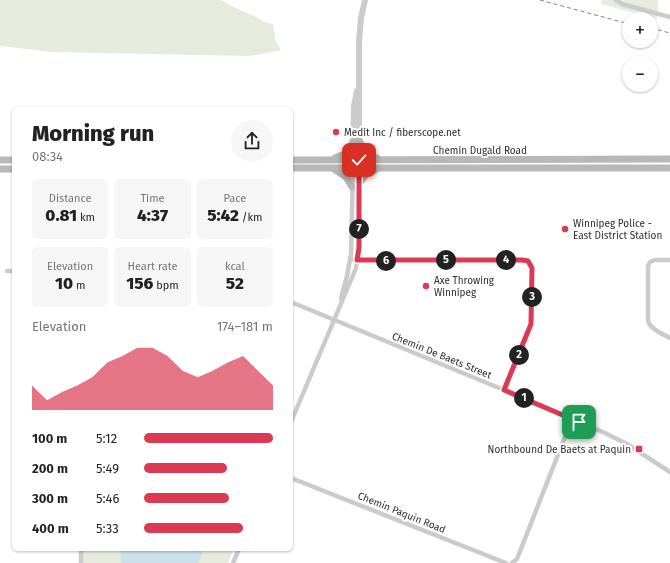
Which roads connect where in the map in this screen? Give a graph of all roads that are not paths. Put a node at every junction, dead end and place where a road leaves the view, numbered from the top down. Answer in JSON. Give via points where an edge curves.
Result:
{"nodes":[{"id":1,"x":365,"y":0,"type":"edge"},
{"id":2,"x":616,"y":0,"type":"edge"},
{"id":3,"x":670,"y":16,"type":"edge"},
{"id":4,"x":356,"y":140,"type":"junction"},
{"id":5,"x":332,"y":159,"type":"junction"},
{"id":6,"x":0,"y":160,"type":"edge"},
{"id":7,"x":12,"y":160,"type":"edge"},
{"id":8,"x":293,"y":160,"type":"edge"},
{"id":9,"x":356,"y":160,"type":"junction"},
{"id":10,"x":382,"y":160,"type":"junction"},
{"id":11,"x":670,"y":160,"type":"edge"},
{"id":12,"x":293,"y":168,"type":"edge"},
{"id":13,"x":334,"y":168,"type":"junction"},
{"id":14,"x":356,"y":168,"type":"junction"},
{"id":15,"x":378,"y":168,"type":"junction"},
{"id":16,"x":670,"y":168,"type":"edge"},
{"id":17,"x":0,"y":169,"type":"edge"},
{"id":18,"x":12,"y":169,"type":"edge"},
{"id":19,"x":356,"y":185,"type":"junction"},
{"id":20,"x":350,"y":259,"type":"junction"},
{"id":21,"x":357,"y":260,"type":"junction"},
{"id":22,"x":670,"y":260,"type":"edge"},
{"id":23,"x":7,"y":271,"type":"dead end"},
{"id":24,"x":12,"y":271,"type":"edge"},
{"id":25,"x":293,"y":303,"type":"edge"},
{"id":26,"x":340,"y":303,"type":"junction"},
{"id":27,"x":333,"y":320,"type":"junction"},
{"id":28,"x":670,"y":338,"type":"edge"},
{"id":29,"x":504,"y":390,"type":"junction"},
{"id":30,"x":293,"y":417,"type":"edge"},
{"id":31,"x":572,"y":419,"type":"junction"},
{"id":32,"x":670,"y":472,"type":"edge"},
{"id":33,"x":293,"y":479,"type":"edge"},
{"id":34,"x":81,"y":551,"type":"edge"},
{"id":35,"x":237,"y":551,"type":"edge"},
{"id":36,"x":81,"y":563,"type":"edge"},
{"id":37,"x":233,"y":563,"type":"edge"},
{"id":38,"x":506,"y":563,"type":"edge"},
{"id":39,"x":512,"y":563,"type":"edge"}],
"edges":[{"from":1,"to":4,"type":"street","via":[[360,28],[360,106]]},
{"from":2,"to":3,"type":"street","via":[[622,4]]},
{"from":4,"to":5,"type":"main road","via":[[347,154]]},
{"from":4,"to":9,"type":"street"},
{"from":4,"to":10,"type":"main road","via":[[366,154]]},
{"from":5,"to":8,"type":"main road","name":"Chemin Dugald Road"},
{"from":5,"to":9,"type":"main road","name":"Chemin Dugald Road"},
{"from":6,"to":7,"type":"main road"},
{"from":9,"to":10,"type":"main road","name":"Chemin Dugald Road"},
{"from":9,"to":14,"type":"street"},
{"from":10,"to":11,"type":"main road","name":"Chemin Dugald Road"},
{"from":12,"to":13,"type":"main road","name":"Chemin Dugald Road"},
{"from":13,"to":14,"type":"main road","name":"Chemin Dugald Road"},
{"from":13,"to":19,"type":"main road"},
{"from":14,"to":15,"type":"main road","name":"Chemin Dugald Road"},
{"from":14,"to":19,"type":"street"},
{"from":15,"to":16,"type":"main road","name":"Chemin Dugald Road"},
{"from":15,"to":19,"type":"main road","via":[[367,173]]},
{"from":17,"to":18,"type":"main road"},
{"from":19,"to":20,"type":"street"},
{"from":19,"to":21,"type":"street","via":[[359,248]]},
{"from":20,"to":21,"type":"street"},
{"from":20,"to":26,"type":"street"},
{"from":21,"to":26,"type":"street","via":[[347,291]]},
{"from":21,"to":29,"type":"street","via":[[528,261],[532,268],[531,324]]},
{"from":22,"to":28,"type":"street","via":[[655,260],[648,266],[648,321],[652,328]]},
{"from":23,"to":24,"type":"street"},
{"from":25,"to":27,"type":"street","name":"Chemin De Baets Street"},
{"from":26,"to":27,"type":"street"},
{"from":27,"to":29,"type":"street","name":"Chemin De Baets Street"},
{"from":27,"to":30,"type":"street"},
{"from":29,"to":31,"type":"street","name":"Chemin De Baets Street"},
{"from":31,"to":32,"type":"street","name":"Chemin De Baets Street","via":[[619,440]]},
{"from":31,"to":39,"type":"street","via":[[517,559]]},
{"from":33,"to":38,"type":"street","name":"Chemin Paquin Road"},
{"from":34,"to":36,"type":"street"},
{"from":35,"to":37,"type":"street"}]}
